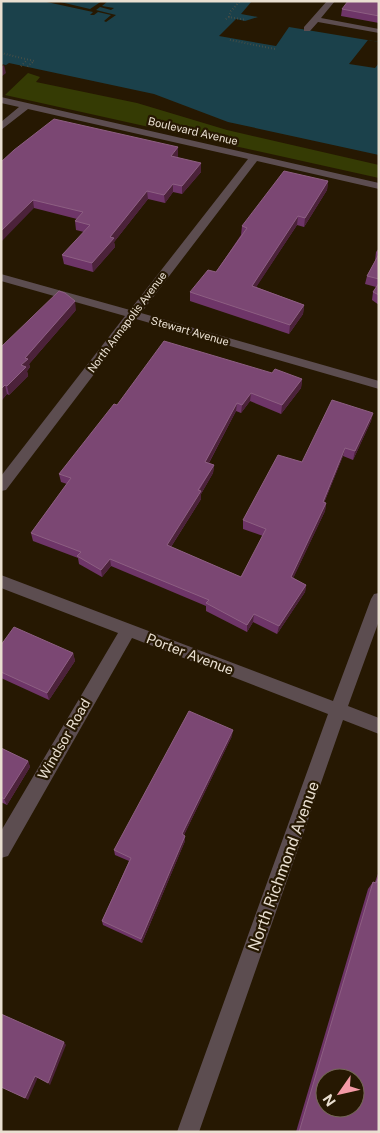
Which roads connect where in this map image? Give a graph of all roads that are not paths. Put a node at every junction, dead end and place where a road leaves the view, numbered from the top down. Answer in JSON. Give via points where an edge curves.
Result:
{"nodes":[{"id":1,"x":331,"y":1,"type":"edge"},
{"id":2,"x":316,"y":19,"type":"junction"},
{"id":3,"x":307,"y":29,"type":"dead end"},
{"id":4,"x":379,"y":31,"type":"edge"},
{"id":5,"x":1,"y":100,"type":"edge"},
{"id":6,"x":26,"y":106,"type":"junction"},
{"id":7,"x":1,"y":127,"type":"edge"},
{"id":8,"x":254,"y":158,"type":"junction"},
{"id":9,"x":379,"y":186,"type":"edge"},
{"id":10,"x":1,"y":277,"type":"edge"},
{"id":11,"x":133,"y":315,"type":"junction"},
{"id":12,"x":379,"y":385,"type":"edge"},
{"id":13,"x":1,"y":486,"type":"edge"},
{"id":14,"x":1,"y":581,"type":"edge"},
{"id":15,"x":379,"y":600,"type":"edge"},
{"id":16,"x":128,"y":630,"type":"junction"},
{"id":17,"x":337,"y":711,"type":"junction"},
{"id":18,"x":379,"y":726,"type":"edge"},
{"id":19,"x":1,"y":849,"type":"edge"},
{"id":20,"x":188,"y":1132,"type":"edge"}],
"edges":[{"from":1,"to":2,"type":"street"},
{"from":2,"to":3,"type":"street"},
{"from":2,"to":4,"type":"street"},
{"from":5,"to":6,"type":"street","name":"Boulevard Avenue"},
{"from":6,"to":7,"type":"street"},
{"from":6,"to":8,"type":"street","name":"Boulevard Avenue"},
{"from":8,"to":9,"type":"street","name":"Boulevard Avenue"},
{"from":8,"to":11,"type":"street","name":"North Annapolis Avenue"},
{"from":10,"to":11,"type":"street","name":"Stewart Avenue"},
{"from":11,"to":12,"type":"street","name":"Stewart Avenue"},
{"from":11,"to":13,"type":"street","name":"North Annapolis Avenue"},
{"from":14,"to":16,"type":"street","name":"Porter Avenue"},
{"from":15,"to":17,"type":"street","name":"North Richmond Avenue"},
{"from":16,"to":17,"type":"street","name":"Porter Avenue"},
{"from":16,"to":19,"type":"street","name":"Windsor Road"},
{"from":17,"to":18,"type":"street","name":"Porter Avenue"},
{"from":17,"to":20,"type":"street","name":"North Richmond Avenue"}]}
